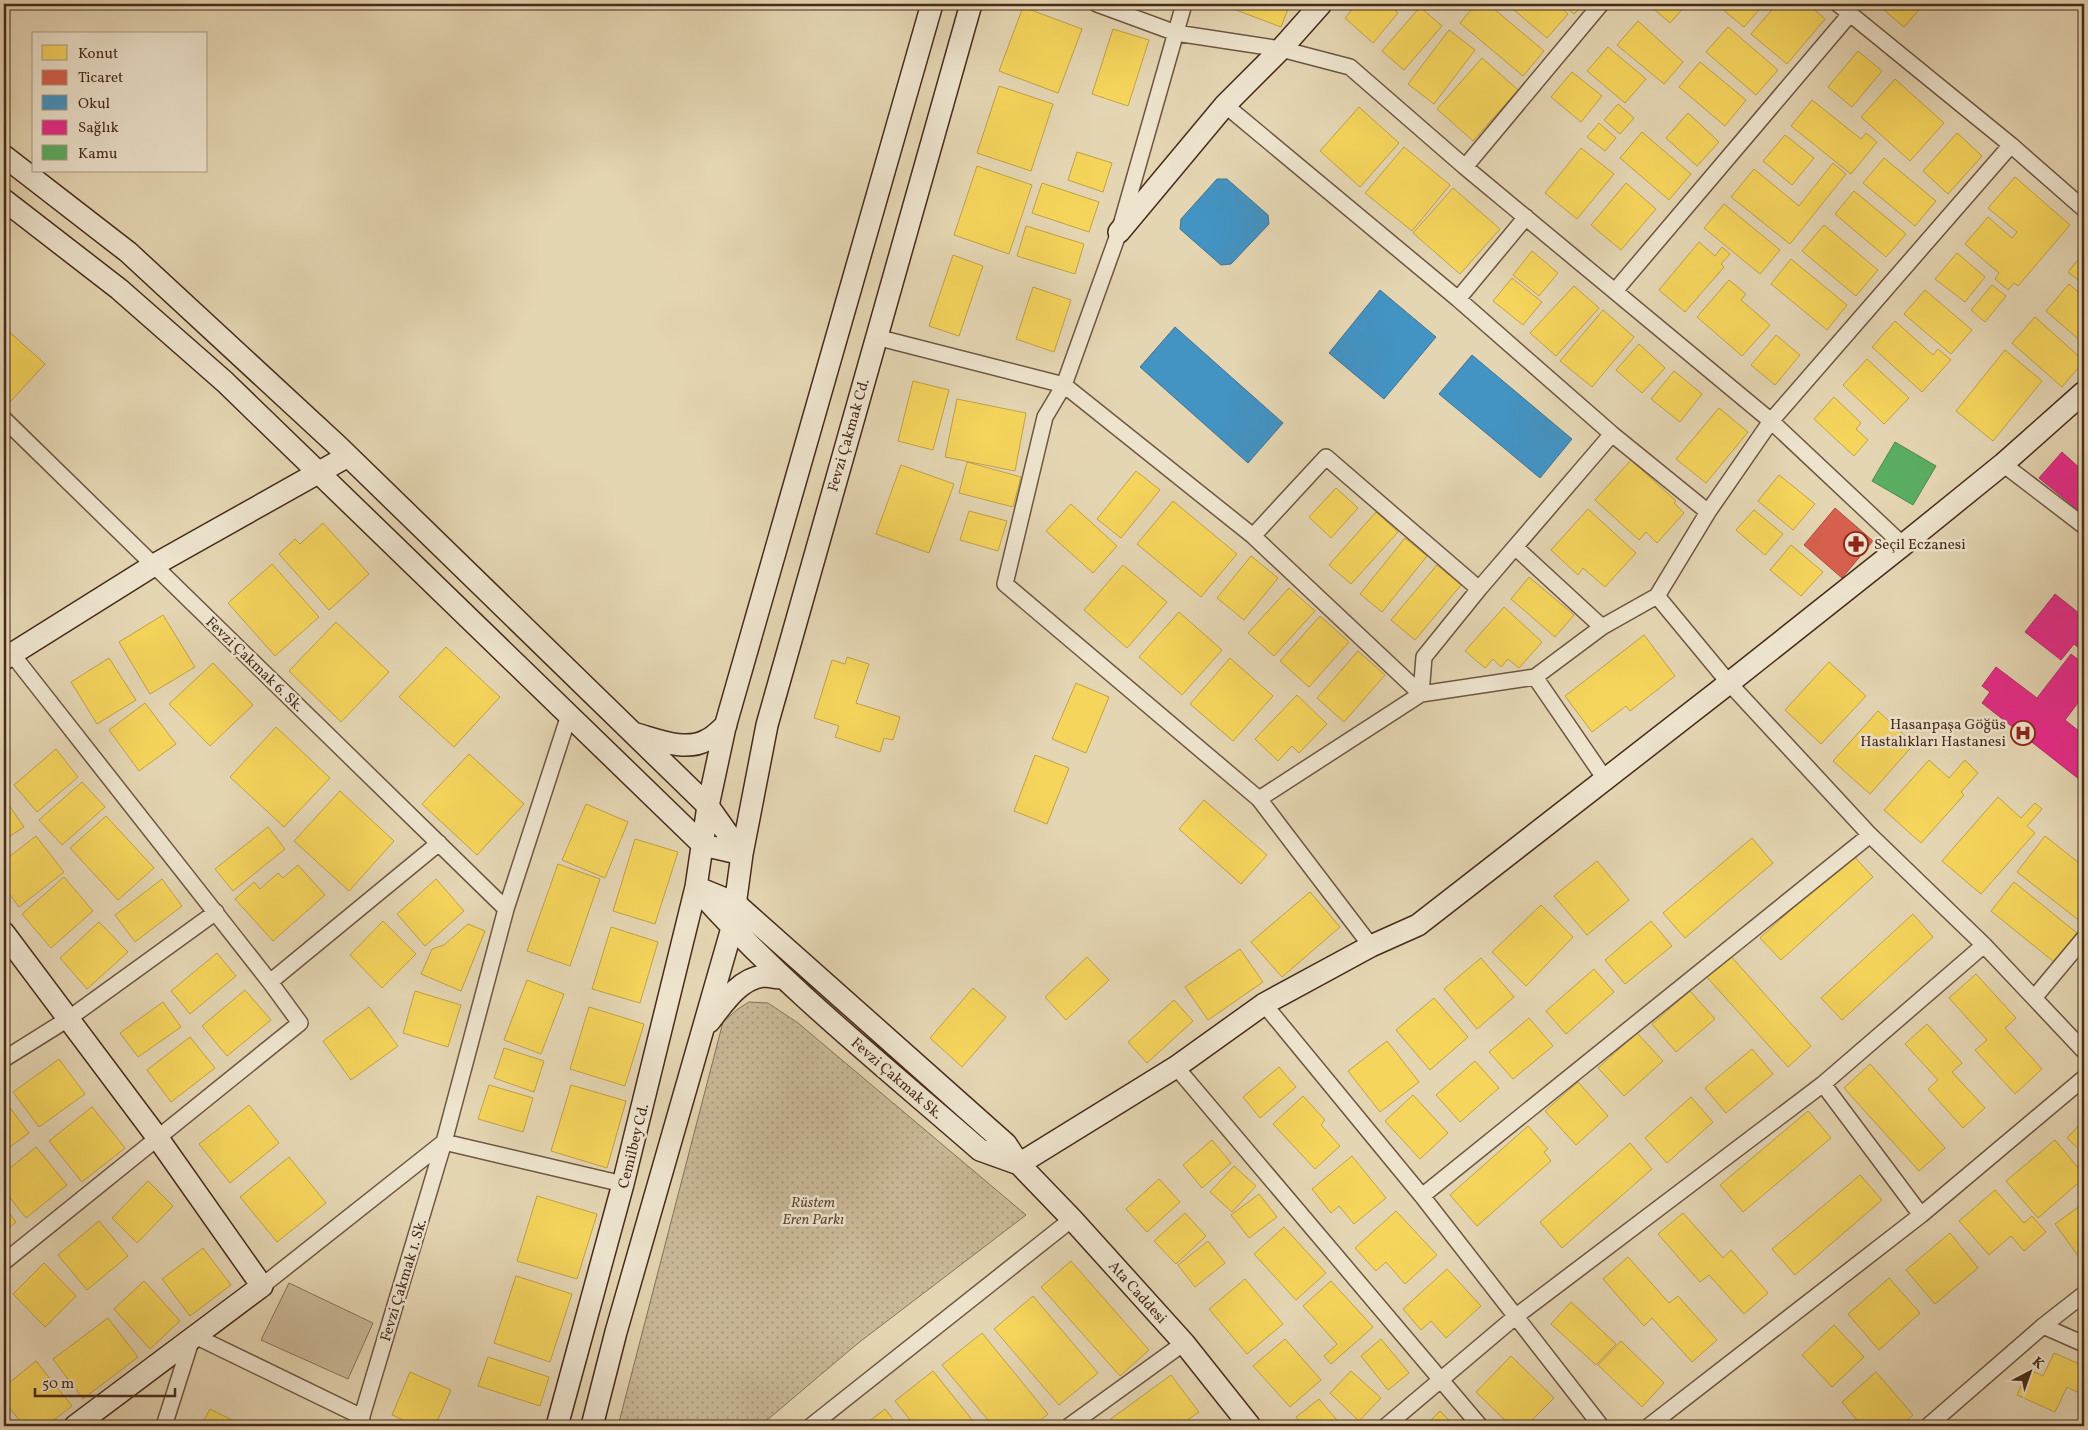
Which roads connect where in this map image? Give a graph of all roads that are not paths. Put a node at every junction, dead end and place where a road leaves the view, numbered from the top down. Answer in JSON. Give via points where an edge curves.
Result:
{"nodes":[{"id":1,"x":932,"y":4,"type":"edge"},
{"id":2,"x":971,"y":4,"type":"edge"},
{"id":3,"x":1097,"y":4,"type":"edge"},
{"id":4,"x":1184,"y":4,"type":"edge"},
{"id":5,"x":1321,"y":4,"type":"edge"},
{"id":6,"x":1601,"y":4,"type":"edge"},
{"id":7,"x":1844,"y":9,"type":"edge"},
{"id":8,"x":1176,"y":33,"type":"junction"},
{"id":9,"x":1280,"y":49,"type":"junction"},
{"id":10,"x":1225,"y":105,"type":"junction"},
{"id":11,"x":2011,"y":145,"type":"junction"},
{"id":12,"x":4,"y":156,"type":"edge"},
{"id":13,"x":1465,"y":167,"type":"junction"},
{"id":14,"x":4,"y":200,"type":"edge"},
{"id":15,"x":2084,"y":209,"type":"edge"},
{"id":16,"x":1526,"y":217,"type":"junction"},
{"id":17,"x":1119,"y":232,"type":"junction"},
{"id":18,"x":1615,"y":291,"type":"junction"},
{"id":19,"x":1458,"y":299,"type":"junction"},
{"id":20,"x":876,"y":337,"type":"junction"},
{"id":21,"x":1064,"y":385,"type":"junction"},
{"id":22,"x":2084,"y":392,"type":"edge"},
{"id":23,"x":1771,"y":421,"type":"junction"},
{"id":24,"x":7,"y":428,"type":"edge"},
{"id":25,"x":1612,"y":434,"type":"junction"},
{"id":26,"x":348,"y":456,"type":"junction"},
{"id":27,"x":2004,"y":464,"type":"junction"},
{"id":28,"x":319,"y":472,"type":"junction"},
{"id":29,"x":1708,"y":512,"type":"junction"},
{"id":30,"x":2084,"y":526,"type":"edge"},
{"id":31,"x":1253,"y":536,"type":"junction"},
{"id":32,"x":1903,"y":545,"type":"junction"},
{"id":33,"x":1515,"y":547,"type":"junction"},
{"id":34,"x":154,"y":565,"type":"junction"},
{"id":35,"x":1479,"y":589,"type":"junction"},
{"id":36,"x":1657,"y":596,"type":"junction"},
{"id":37,"x":1602,"y":627,"type":"junction"},
{"id":38,"x":8,"y":657,"type":"edge"},
{"id":39,"x":1535,"y":678,"type":"junction"},
{"id":40,"x":1729,"y":683,"type":"junction"},
{"id":41,"x":1421,"y":694,"type":"junction"},
{"id":42,"x":569,"y":715,"type":"junction"},
{"id":43,"x":726,"y":725,"type":"junction"},
{"id":44,"x":632,"y":732,"type":"junction"},
{"id":45,"x":1605,"y":779,"type":"junction"},
{"id":46,"x":1259,"y":799,"type":"junction"},
{"id":47,"x":708,"y":806,"type":"junction"},
{"id":48,"x":1870,"y":835,"type":"junction"},
{"id":49,"x":439,"y":843,"type":"junction"},
{"id":50,"x":701,"y":854,"type":"junction"},
{"id":51,"x":741,"y":862,"type":"junction"},
{"id":52,"x":696,"y":887,"type":"junction"},
{"id":53,"x":736,"y":902,"type":"junction"},
{"id":54,"x":506,"y":909,"type":"junction"},
{"id":55,"x":216,"y":912,"type":"junction"},
{"id":56,"x":732,"y":928,"type":"junction"},
{"id":57,"x":4,"y":933,"type":"edge"},
{"id":58,"x":2084,"y":938,"type":"edge"},
{"id":59,"x":1984,"y":945,"type":"junction"},
{"id":60,"x":1371,"y":946,"type":"junction"},
{"id":61,"x":783,"y":978,"type":"junction"},
{"id":62,"x":270,"y":982,"type":"junction"},
{"id":63,"x":2034,"y":998,"type":"junction"},
{"id":64,"x":1264,"y":1004,"type":"junction"},
{"id":65,"x":68,"y":1018,"type":"junction"},
{"id":66,"x":703,"y":1030,"type":"junction"},
{"id":67,"x":2084,"y":1051,"type":"edge"},
{"id":68,"x":4,"y":1059,"type":"edge"},
{"id":69,"x":1176,"y":1067,"type":"junction"},
{"id":70,"x":2084,"y":1078,"type":"edge"},
{"id":71,"x":1823,"y":1084,"type":"junction"},
{"id":72,"x":157,"y":1137,"type":"junction"},
{"id":73,"x":444,"y":1142,"type":"junction"},
{"id":74,"x":1019,"y":1164,"type":"junction"},
{"id":75,"x":624,"y":1184,"type":"junction"},
{"id":76,"x":1422,"y":1196,"type":"junction"},
{"id":77,"x":1921,"y":1215,"type":"junction"},
{"id":78,"x":1072,"y":1219,"type":"junction"},
{"id":79,"x":4,"y":1262,"type":"edge"},
{"id":80,"x":262,"y":1286,"type":"junction"},
{"id":81,"x":2084,"y":1294,"type":"edge"},
{"id":82,"x":1515,"y":1317,"type":"junction"},
{"id":83,"x":2043,"y":1326,"type":"junction"},
{"id":84,"x":194,"y":1337,"type":"junction"},
{"id":85,"x":1184,"y":1343,"type":"junction"},
{"id":86,"x":2084,"y":1344,"type":"edge"},
{"id":87,"x":1441,"y":1379,"type":"junction"},
{"id":88,"x":361,"y":1422,"type":"edge"},
{"id":89,"x":75,"y":1426,"type":"edge"},
{"id":90,"x":164,"y":1426,"type":"edge"},
{"id":91,"x":557,"y":1426,"type":"edge"},
{"id":92,"x":592,"y":1426,"type":"edge"},
{"id":93,"x":811,"y":1426,"type":"edge"},
{"id":94,"x":1070,"y":1426,"type":"edge"},
{"id":95,"x":1250,"y":1426,"type":"edge"},
{"id":96,"x":1386,"y":1426,"type":"edge"},
{"id":97,"x":1480,"y":1426,"type":"edge"},
{"id":98,"x":1601,"y":1426,"type":"edge"},
{"id":99,"x":1649,"y":1426,"type":"edge"},
{"id":100,"x":1928,"y":1426,"type":"edge"}],
"edges":[{"from":1,"to":43,"type":"street"},
{"from":2,"to":20,"type":"street","name":"Fevzi Çakmak Cd."},
{"from":3,"to":8,"type":"street"},
{"from":4,"to":8,"type":"street"},
{"from":5,"to":9,"type":"street"},
{"from":6,"to":13,"type":"street"},
{"from":7,"to":11,"type":"street"},
{"from":7,"to":18,"type":"street"},
{"from":8,"to":9,"type":"street"},
{"from":8,"to":17,"type":"street"},
{"from":9,"to":10,"type":"street"},
{"from":9,"to":13,"type":"street","via":[[1350,68]]},
{"from":10,"to":17,"type":"street"},
{"from":10,"to":19,"type":"street"},
{"from":11,"to":15,"type":"street"},
{"from":11,"to":23,"type":"street"},
{"from":12,"to":26,"type":"street","via":[[128,252]]},
{"from":13,"to":16,"type":"street"},
{"from":14,"to":28,"type":"street","via":[[140,308],[225,382]]},
{"from":16,"to":18,"type":"street"},
{"from":16,"to":19,"type":"street"},
{"from":17,"to":21,"type":"street"},
{"from":18,"to":23,"type":"street"},
{"from":19,"to":25,"type":"street"},
{"from":20,"to":21,"type":"street"},
{"from":20,"to":51,"type":"street","name":"Fevzi Çakmak Cd.","via":[[767,725]]},
{"from":21,"to":31,"type":"street"},
{"from":21,"to":46,"type":"street","via":[[1045,417],[1005,584]]},
{"from":22,"to":27,"type":"street"},
{"from":23,"to":29,"type":"street"},
{"from":23,"to":32,"type":"street"},
{"from":24,"to":34,"type":"street","name":"Fevzi Çakmak 6. Sk."},
{"from":25,"to":29,"type":"street"},
{"from":25,"to":33,"type":"street"},
{"from":26,"to":28,"type":"street"},
{"from":26,"to":44,"type":"street"},
{"from":27,"to":30,"type":"street"},
{"from":27,"to":32,"type":"street"},
{"from":28,"to":34,"type":"street"},
{"from":28,"to":42,"type":"street"},
{"from":29,"to":36,"type":"street"},
{"from":31,"to":35,"type":"street","via":[[1326,457]]},
{"from":31,"to":41,"type":"street"},
{"from":32,"to":40,"type":"street"},
{"from":33,"to":35,"type":"street"},
{"from":33,"to":37,"type":"street"},
{"from":34,"to":38,"type":"street"},
{"from":34,"to":49,"type":"street","name":"Fevzi Çakmak 6. Sk."},
{"from":35,"to":41,"type":"street","via":[[1424,657]]},
{"from":36,"to":37,"type":"street"},
{"from":36,"to":40,"type":"street"},
{"from":37,"to":39,"type":"street"},
{"from":38,"to":55,"type":"street"},
{"from":39,"to":41,"type":"street"},
{"from":39,"to":45,"type":"street"},
{"from":40,"to":45,"type":"street"},
{"from":40,"to":48,"type":"street"},
{"from":41,"to":46,"type":"street"},
{"from":42,"to":50,"type":"street"},
{"from":42,"to":54,"type":"street","name":"Fevzi Çakmak 1. Sk."},
{"from":43,"to":44,"type":"street","via":[[707,740],[692,745],[672,744]]},
{"from":43,"to":47,"type":"street"},
{"from":44,"to":47,"type":"street"},
{"from":45,"to":60,"type":"street","via":[[1418,925]]},
{"from":46,"to":60,"type":"street"},
{"from":47,"to":50,"type":"street"},
{"from":47,"to":51,"type":"street"},
{"from":48,"to":59,"type":"street"},
{"from":48,"to":76,"type":"street"},
{"from":49,"to":54,"type":"street","name":"Fevzi Çakmak 6. Sk."},
{"from":49,"to":62,"type":"street"},
{"from":50,"to":51,"type":"street"},
{"from":50,"to":52,"type":"street","name":"Cemilbey Cd."},
{"from":51,"to":53,"type":"street"},
{"from":52,"to":53,"type":"street"},
{"from":52,"to":56,"type":"street","name":"Fevzi Çakmak Sk."},
{"from":52,"to":75,"type":"street","name":"Cemilbey Cd."},
{"from":53,"to":56,"type":"street"},
{"from":53,"to":74,"type":"street","name":"Ata Caddesi","via":[[1006,1144]]},
{"from":54,"to":73,"type":"street","name":"Fevzi Çakmak 1. Sk."},
{"from":55,"to":62,"type":"street"},
{"from":55,"to":65,"type":"street"},
{"from":56,"to":61,"type":"street","name":"Fevzi Çakmak Sk."},
{"from":56,"to":66,"type":"street"},
{"from":57,"to":65,"type":"street"},
{"from":58,"to":63,"type":"street"},
{"from":59,"to":63,"type":"street"},
{"from":59,"to":71,"type":"street"},
{"from":60,"to":64,"type":"street"},
{"from":61,"to":66,"type":"street","via":[[762,976],[744,983],[724,1002]]},
{"from":61,"to":74,"type":"street","name":"Fevzi Çakmak Sk.","via":[[980,1150]]},
{"from":62,"to":72,"type":"street","via":[[300,1023]]},
{"from":63,"to":67,"type":"street"},
{"from":64,"to":69,"type":"street"},
{"from":64,"to":76,"type":"street"},
{"from":65,"to":68,"type":"street"},
{"from":65,"to":72,"type":"street"},
{"from":66,"to":92,"type":"street"},
{"from":69,"to":74,"type":"street"},
{"from":69,"to":87,"type":"street"},
{"from":70,"to":77,"type":"street"},
{"from":71,"to":77,"type":"street"},
{"from":71,"to":82,"type":"street"},
{"from":72,"to":79,"type":"street"},
{"from":72,"to":80,"type":"street"},
{"from":73,"to":75,"type":"street"},
{"from":73,"to":80,"type":"street"},
{"from":73,"to":88,"type":"street","name":"Fevzi Çakmak 1. Sk."},
{"from":74,"to":78,"type":"street","name":"Ata Caddesi"},
{"from":75,"to":91,"type":"street","name":"Cemilbey Cd."},
{"from":76,"to":82,"type":"street"},
{"from":77,"to":99,"type":"street"},
{"from":78,"to":85,"type":"street","name":"Ata Caddesi"},
{"from":78,"to":93,"type":"street"},
{"from":80,"to":84,"type":"street"},
{"from":81,"to":83,"type":"street"},
{"from":82,"to":87,"type":"street"},
{"from":82,"to":98,"type":"street"},
{"from":83,"to":86,"type":"street"},
{"from":83,"to":100,"type":"street"},
{"from":84,"to":88,"type":"street","name":"Fevzi Çakmak 1. Sk."},
{"from":84,"to":89,"type":"street"},
{"from":84,"to":90,"type":"street"},
{"from":85,"to":94,"type":"street"},
{"from":85,"to":95,"type":"street","name":"Ata Caddesi"},
{"from":87,"to":96,"type":"street"},
{"from":87,"to":97,"type":"street"}]}
